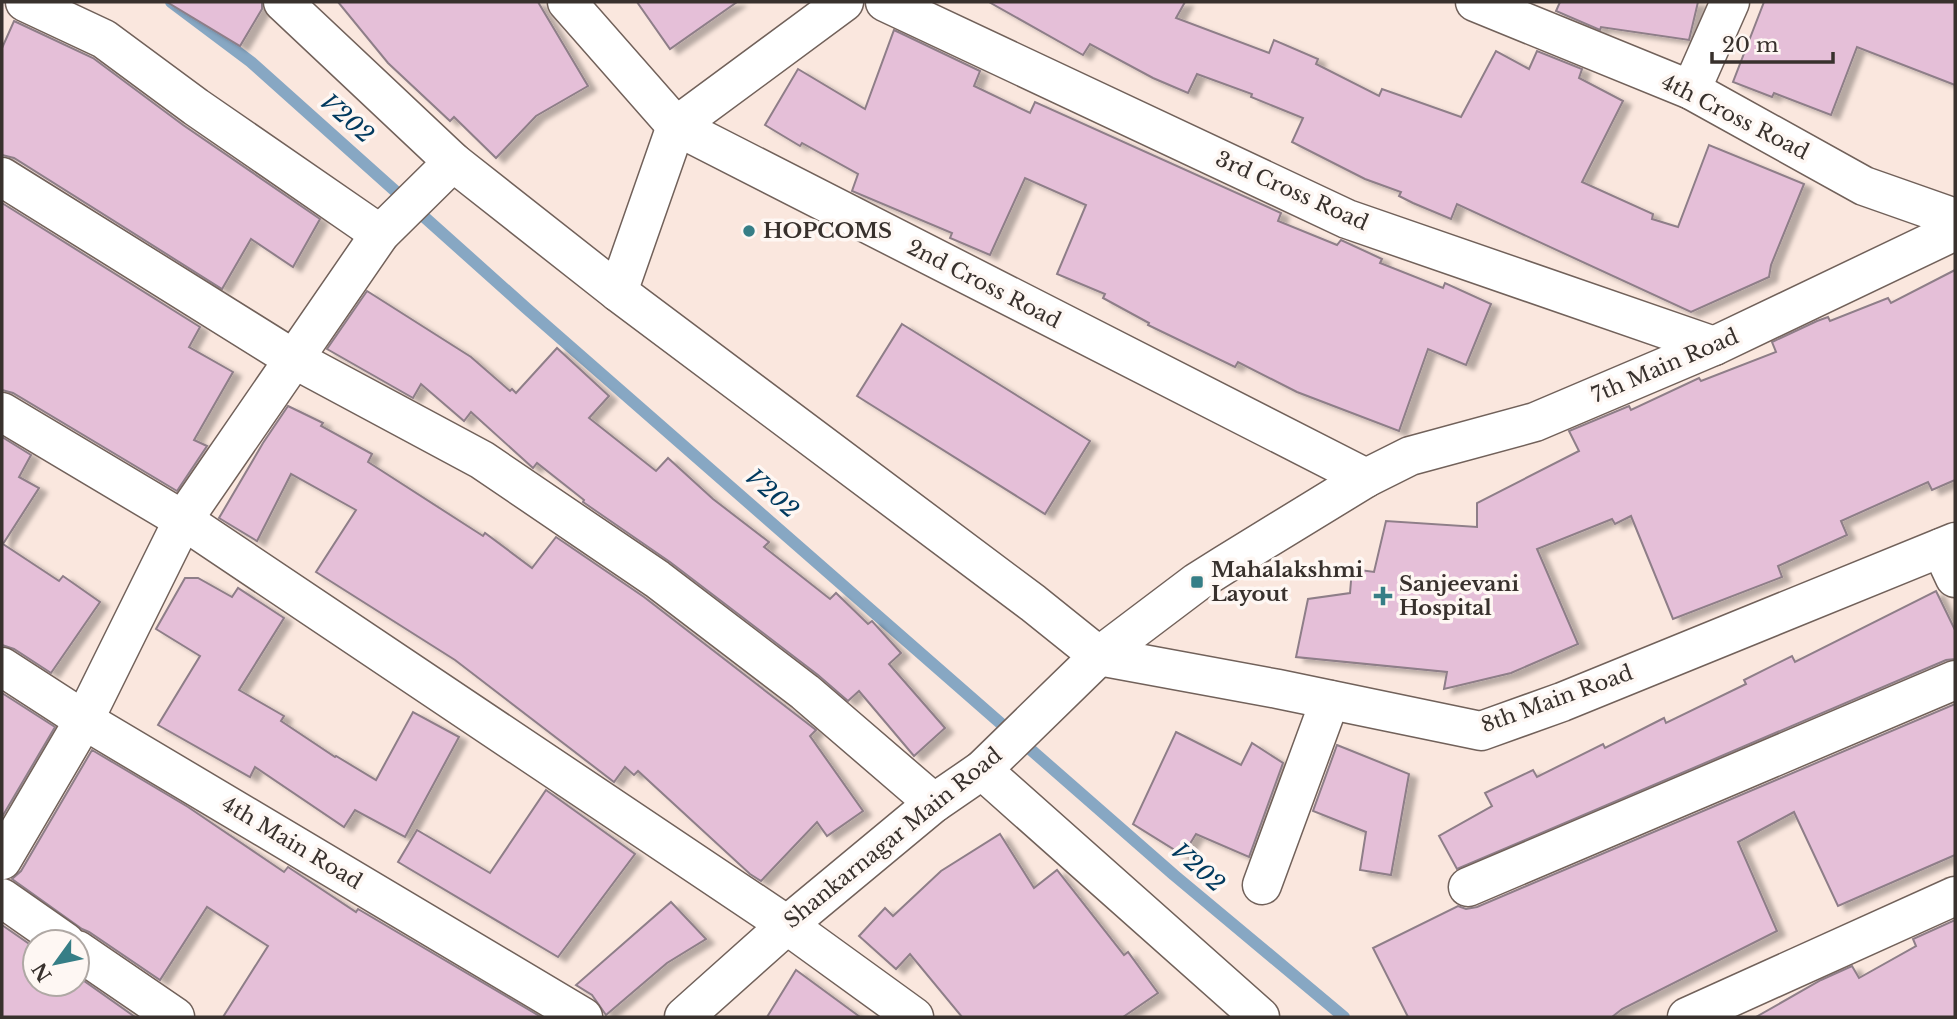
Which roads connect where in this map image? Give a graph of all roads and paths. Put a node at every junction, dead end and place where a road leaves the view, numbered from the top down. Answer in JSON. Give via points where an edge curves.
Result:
{"nodes":[{"id":1,"x":24,"y":2,"type":"edge"},
{"id":2,"x":283,"y":2,"type":"edge"},
{"id":3,"x":567,"y":2,"type":"edge"},
{"id":4,"x":845,"y":2,"type":"edge"},
{"id":5,"x":885,"y":2,"type":"edge"},
{"id":6,"x":1475,"y":2,"type":"edge"},
{"id":7,"x":1730,"y":2,"type":"edge"},
{"id":8,"x":1691,"y":90,"type":"junction"},
{"id":9,"x":676,"y":126,"type":"junction"},
{"id":10,"x":453,"y":162,"type":"junction"},
{"id":11,"x":2,"y":177,"type":"edge"},
{"id":12,"x":1955,"y":218,"type":"edge"},
{"id":13,"x":1955,"y":231,"type":"edge"},
{"id":14,"x":380,"y":234,"type":"junction"},
{"id":15,"x":618,"y":292,"type":"junction"},
{"id":16,"x":1714,"y":346,"type":"junction"},
{"id":17,"x":292,"y":358,"type":"junction"},
{"id":18,"x":2,"y":412,"type":"edge"},
{"id":19,"x":1366,"y":478,"type":"junction"},
{"id":20,"x":183,"y":520,"type":"junction"},
{"id":21,"x":1951,"y":556,"type":"edge"},
{"id":22,"x":1099,"y":656,"type":"junction"},
{"id":23,"x":2,"y":667,"type":"edge"},
{"id":24,"x":1955,"y":680,"type":"edge"},
{"id":25,"x":1331,"y":700,"type":"junction"},
{"id":26,"x":84,"y":720,"type":"junction"},
{"id":27,"x":982,"y":770,"type":"junction"},
{"id":28,"x":934,"y":803,"type":"junction"},
{"id":29,"x":2,"y":860,"type":"edge"},
{"id":30,"x":1262,"y":885,"type":"dead end"},
{"id":31,"x":1468,"y":887,"type":"dead end"},
{"id":32,"x":1955,"y":896,"type":"edge"},
{"id":33,"x":2,"y":898,"type":"edge"},
{"id":34,"x":787,"y":925,"type":"junction"},
{"id":35,"x":45,"y":928,"type":"edge"},
{"id":36,"x":91,"y":960,"type":"edge"},
{"id":37,"x":174,"y":1017,"type":"edge"},
{"id":38,"x":583,"y":1017,"type":"edge"},
{"id":39,"x":684,"y":1017,"type":"edge"},
{"id":40,"x":914,"y":1017,"type":"edge"},
{"id":41,"x":1260,"y":1017,"type":"edge"},
{"id":42,"x":1687,"y":1017,"type":"edge"}],
"edges":[{"from":1,"to":14,"type":"street","via":[[104,39]]},
{"from":2,"to":10,"type":"street"},
{"from":3,"to":9,"type":"street","name":"2nd Cross Road"},
{"from":4,"to":9,"type":"street"},
{"from":5,"to":16,"type":"street","name":"3rd Cross Road","via":[[1347,219]]},
{"from":6,"to":8,"type":"street","name":"4th Cross Road"},
{"from":7,"to":8,"type":"street"},
{"from":8,"to":12,"type":"street","name":"4th Cross Road","via":[[1864,186]]},
{"from":9,"to":15,"type":"street"},
{"from":9,"to":19,"type":"street","name":"2nd Cross Road"},
{"from":10,"to":14,"type":"street"},
{"from":10,"to":15,"type":"street"},
{"from":11,"to":17,"type":"street"},
{"from":13,"to":16,"type":"street","name":"7th Main Road"},
{"from":14,"to":17,"type":"street"},
{"from":15,"to":22,"type":"street"},
{"from":16,"to":19,"type":"street","name":"7th Main Road","via":[[1535,422],[1410,456]]},
{"from":17,"to":20,"type":"street"},
{"from":17,"to":28,"type":"street","via":[[482,460],[657,579],[805,692]]},
{"from":18,"to":20,"type":"street"},
{"from":19,"to":22,"type":"street","name":"7th Main Road","via":[[1197,582]]},
{"from":20,"to":26,"type":"street"},
{"from":20,"to":34,"type":"street"},
{"from":21,"to":25,"type":"street","name":"8th Main Road","via":[[1481,731]]},
{"from":22,"to":25,"type":"street","name":"8th Main Road"},
{"from":22,"to":27,"type":"street","name":"Shankarnagar Main Road"},
{"from":23,"to":26,"type":"street","name":"4th Main Road"},
{"from":24,"to":31,"type":"street"},
{"from":25,"to":30,"type":"street"},
{"from":26,"to":29,"type":"street"},
{"from":26,"to":38,"type":"street","name":"4th Main Road"},
{"from":27,"to":28,"type":"street","name":"Shankarnagar Main Road"},
{"from":27,"to":41,"type":"street"},
{"from":28,"to":34,"type":"street","name":"Shankarnagar Main Road"},
{"from":32,"to":42,"type":"street"},
{"from":33,"to":35,"type":"street"},
{"from":34,"to":39,"type":"street","name":"Shankarnagar Main Road"},
{"from":34,"to":40,"type":"street"},
{"from":36,"to":37,"type":"street"}]}
